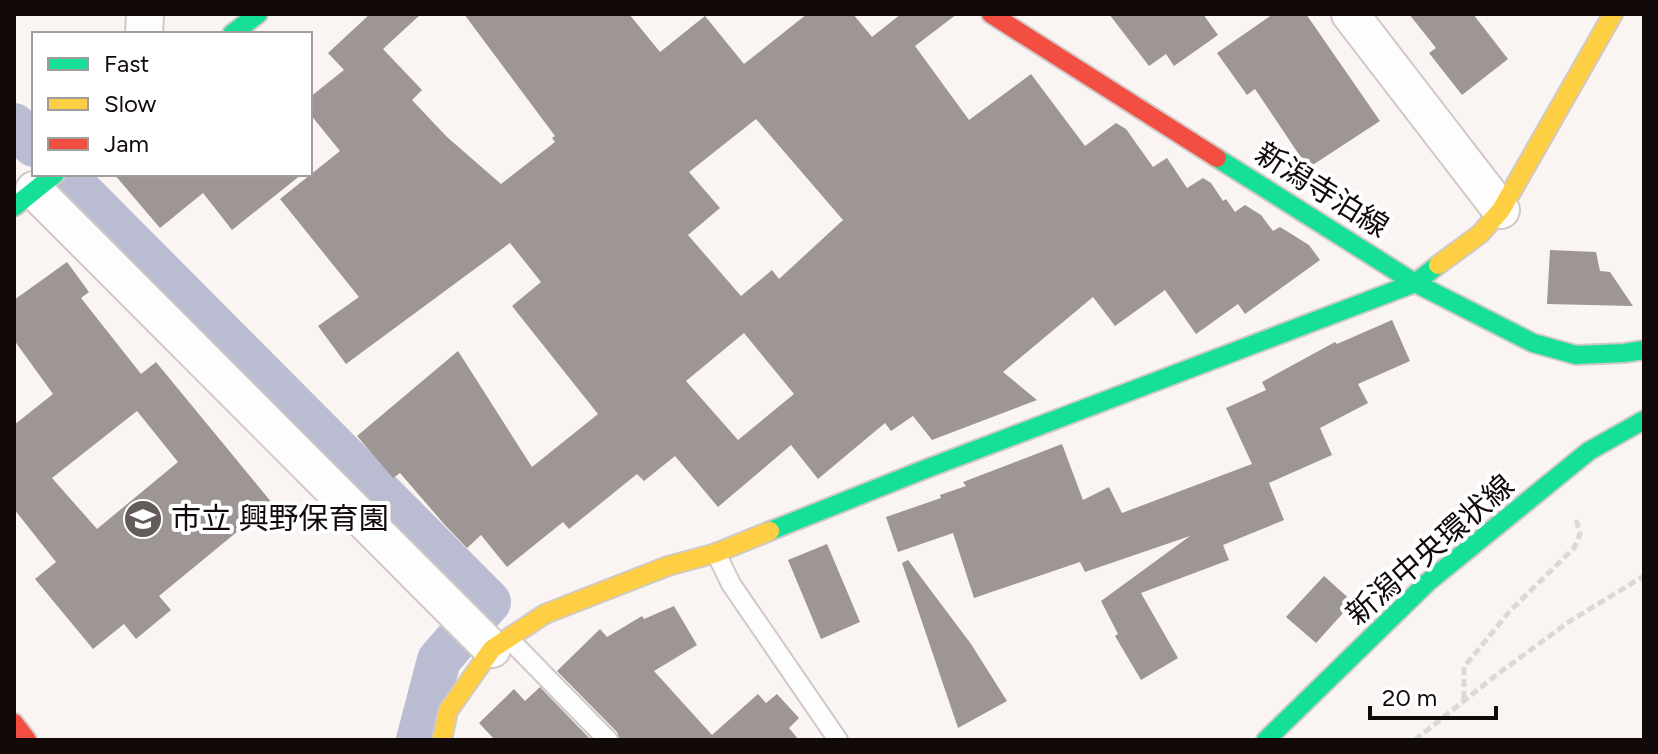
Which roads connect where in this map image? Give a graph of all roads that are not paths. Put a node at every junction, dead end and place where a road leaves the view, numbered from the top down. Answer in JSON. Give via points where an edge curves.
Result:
{"nodes":[{"id":1,"x":258,"y":14,"type":"edge"},
{"id":2,"x":991,"y":14,"type":"edge"},
{"id":3,"x":1350,"y":14,"type":"edge"},
{"id":4,"x":1613,"y":14,"type":"edge"},
{"id":5,"x":235,"y":32,"type":"edge"},
{"id":6,"x":34,"y":190,"type":"edge"},
{"id":7,"x":1501,"y":210,"type":"junction"},
{"id":8,"x":1415,"y":283,"type":"junction"},
{"id":9,"x":1644,"y":350,"type":"edge"},
{"id":10,"x":1644,"y":420,"type":"edge"},
{"id":11,"x":716,"y":553,"type":"junction"},
{"id":12,"x":500,"y":644,"type":"junction"},
{"id":13,"x":14,"y":723,"type":"edge"},
{"id":14,"x":27,"y":740,"type":"edge"},
{"id":15,"x":442,"y":740,"type":"edge"},
{"id":16,"x":608,"y":740,"type":"edge"},
{"id":17,"x":838,"y":740,"type":"edge"},
{"id":18,"x":1266,"y":740,"type":"edge"}],
"edges":[{"from":1,"to":5,"type":"street"},
{"from":2,"to":8,"type":"street","name":"新潟寺泊線"},
{"from":3,"to":7,"type":"street"},
{"from":4,"to":7,"type":"street"},
{"from":6,"to":12,"type":"street"},
{"from":7,"to":8,"type":"street","via":[[1480,234]]},
{"from":8,"to":9,"type":"street","name":"新潟寺泊線","via":[[1533,343],[1576,355]]},
{"from":8,"to":11,"type":"street"},
{"from":10,"to":18,"type":"street","name":"新潟中央環状線","via":[[1589,451],[1428,582]]},
{"from":11,"to":12,"type":"street","via":[[545,614]]},
{"from":11,"to":17,"type":"lane","via":[[731,584]]},
{"from":12,"to":15,"type":"street","via":[[448,711]]},
{"from":12,"to":16,"type":"lane"},
{"from":13,"to":14,"type":"street"}]}
